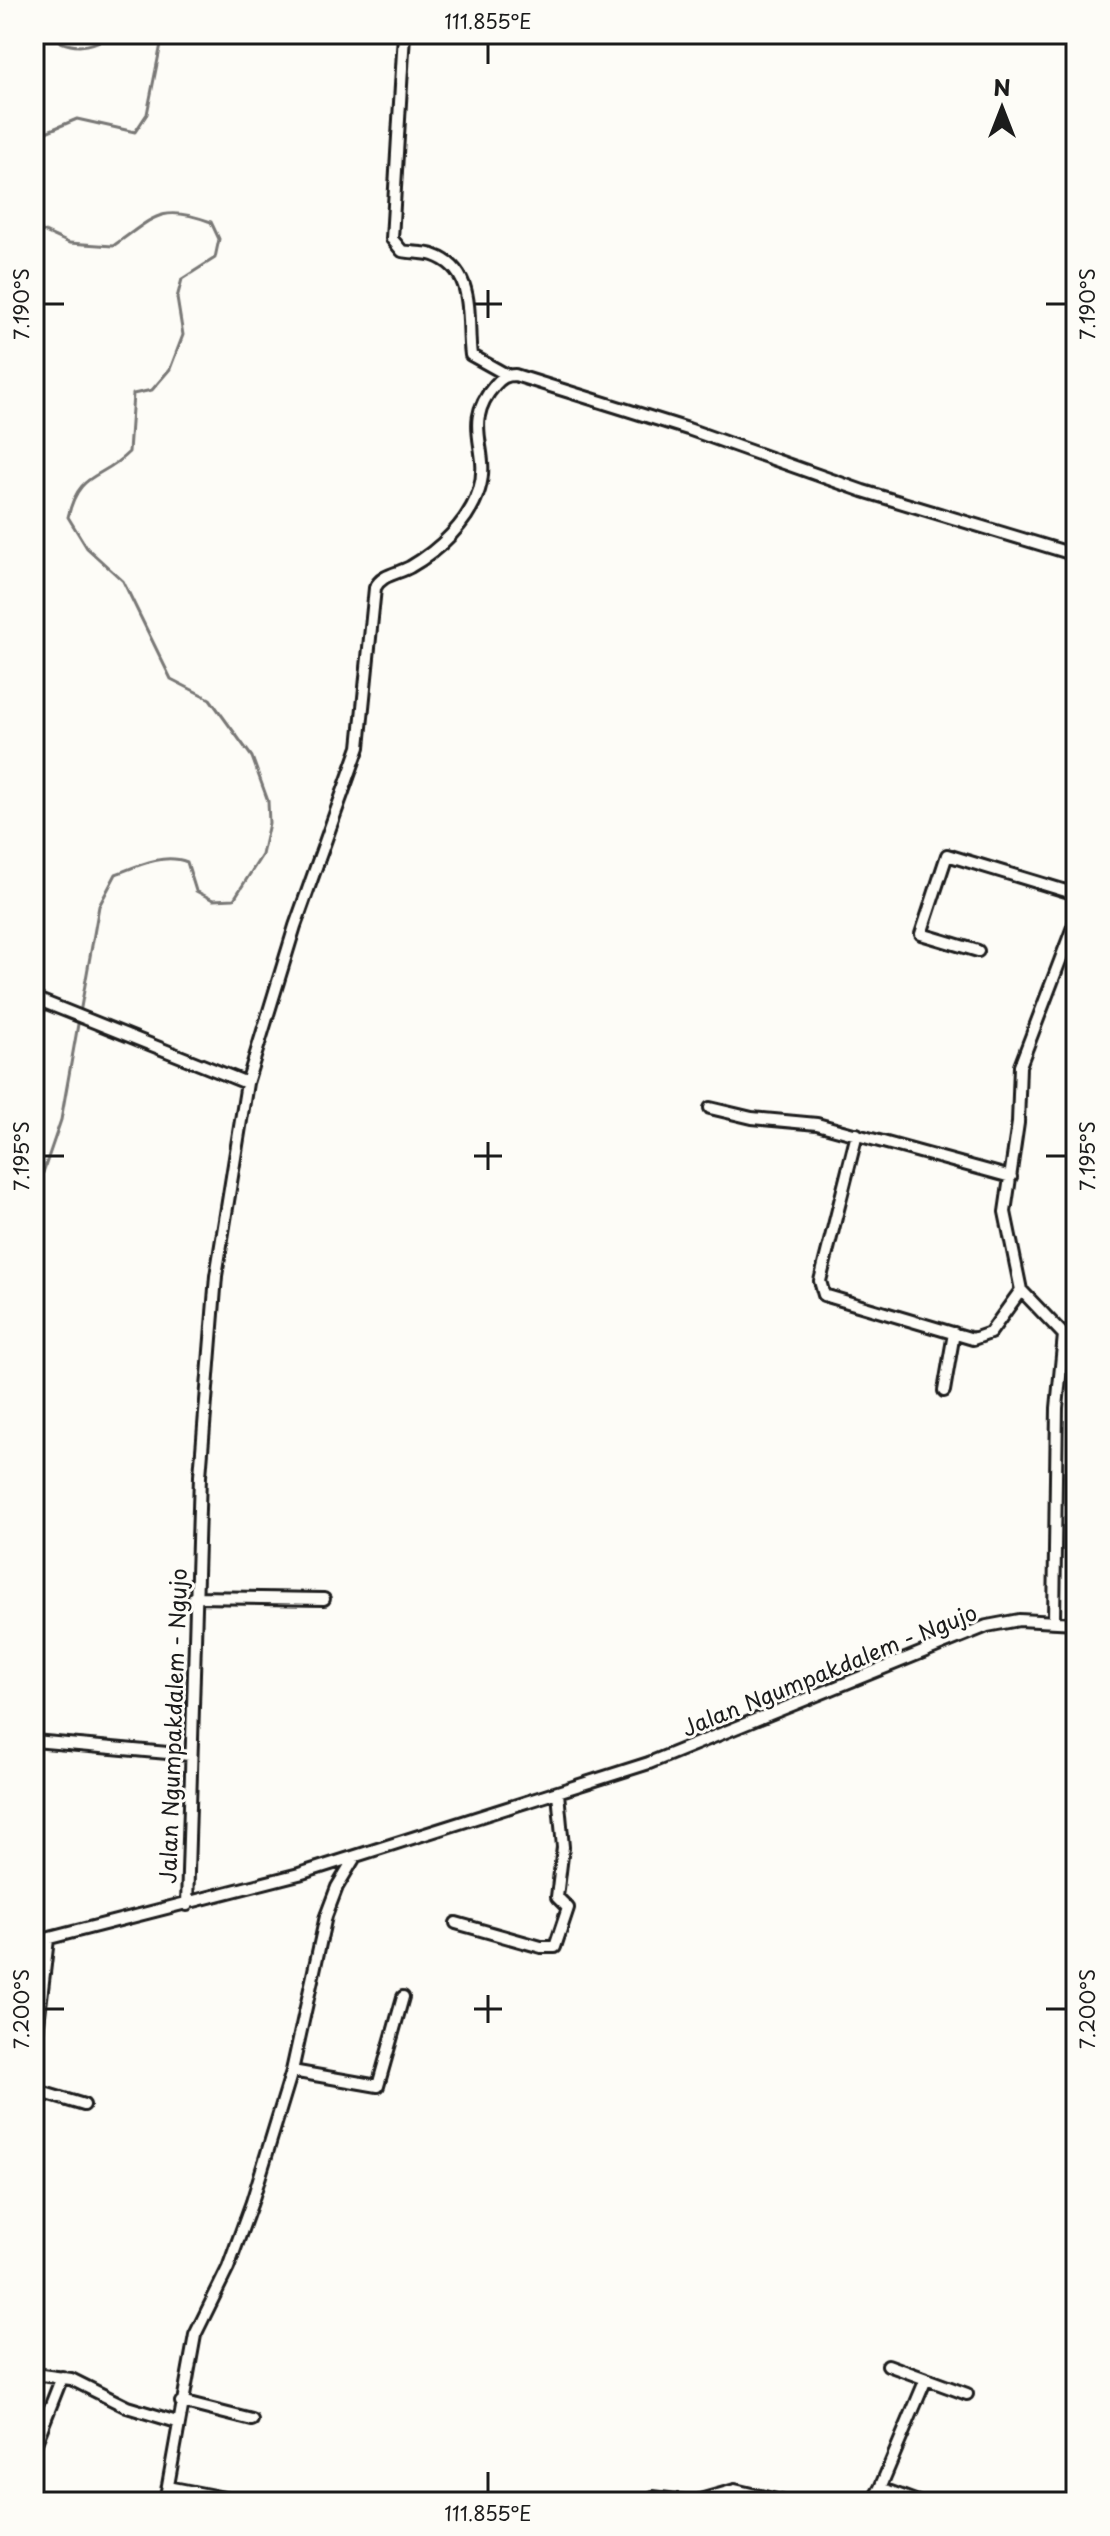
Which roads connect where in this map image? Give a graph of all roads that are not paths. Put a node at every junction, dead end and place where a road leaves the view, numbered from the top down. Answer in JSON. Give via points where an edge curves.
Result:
{"nodes":[{"id":1,"x":404,"y":34,"type":"edge"},
{"id":2,"x":507,"y":375,"type":"junction"},
{"id":3,"x":1076,"y":555,"type":"edge"},
{"id":4,"x":1076,"y":894,"type":"edge"},
{"id":5,"x":1076,"y":919,"type":"edge"},
{"id":6,"x":978,"y":951,"type":"dead end"},
{"id":7,"x":34,"y":998,"type":"edge"},
{"id":8,"x":247,"y":1083,"type":"junction"},
{"id":9,"x":710,"y":1108,"type":"dead end"},
{"id":10,"x":857,"y":1134,"type":"junction"},
{"id":11,"x":1011,"y":1177,"type":"junction"},
{"id":12,"x":1021,"y":1290,"type":"junction"},
{"id":13,"x":954,"y":1333,"type":"junction"},
{"id":14,"x":1070,"y":1348,"type":"edge"},
{"id":15,"x":944,"y":1391,"type":"dead end"},
{"id":16,"x":194,"y":1597,"type":"junction"},
{"id":17,"x":324,"y":1599,"type":"dead end"},
{"id":18,"x":1054,"y":1620,"type":"junction"},
{"id":19,"x":1076,"y":1623,"type":"edge"},
{"id":20,"x":34,"y":1741,"type":"edge"},
{"id":21,"x":190,"y":1755,"type":"junction"},
{"id":22,"x":558,"y":1793,"type":"junction"},
{"id":23,"x":355,"y":1857,"type":"junction"},
{"id":24,"x":187,"y":1905,"type":"junction"},
{"id":25,"x":456,"y":1923,"type":"dead end"},
{"id":26,"x":48,"y":1939,"type":"junction"},
{"id":27,"x":34,"y":1942,"type":"edge"},
{"id":28,"x":403,"y":1997,"type":"dead end"},
{"id":29,"x":34,"y":2058,"type":"edge"},
{"id":30,"x":292,"y":2071,"type":"junction"},
{"id":31,"x":34,"y":2090,"type":"edge"},
{"id":32,"x":84,"y":2105,"type":"dead end"},
{"id":33,"x":888,"y":2365,"type":"dead end"},
{"id":34,"x":34,"y":2374,"type":"edge"},
{"id":35,"x":62,"y":2377,"type":"junction"},
{"id":36,"x":926,"y":2379,"type":"junction"},
{"id":37,"x":967,"y":2394,"type":"dead end"},
{"id":38,"x":181,"y":2402,"type":"junction"},
{"id":39,"x":252,"y":2420,"type":"dead end"},
{"id":40,"x":177,"y":2422,"type":"junction"},
{"id":41,"x":34,"y":2448,"type":"edge"},
{"id":42,"x":168,"y":2487,"type":"junction"},
{"id":43,"x":880,"y":2488,"type":"junction"},
{"id":44,"x":653,"y":2497,"type":"dead end"},
{"id":45,"x":165,"y":2502,"type":"edge"},
{"id":46,"x":245,"y":2502,"type":"edge"},
{"id":47,"x":785,"y":2502,"type":"edge"},
{"id":48,"x":872,"y":2502,"type":"edge"},
{"id":49,"x":918,"y":2502,"type":"edge"},
{"id":50,"x":963,"y":2502,"type":"edge"},
{"id":51,"x":982,"y":2502,"type":"edge"}],
"edges":[{"from":1,"to":2,"type":"street","via":[[392,239],[402,251],[433,255],[460,278],[468,293],[471,355]]},
{"from":2,"to":3,"type":"street"},
{"from":2,"to":8,"type":"street","name":"Jalan Ngumpakdalem - Ngujo","via":[[488,393],[476,417],[481,486],[470,509],[425,558],[381,578],[375,588],[359,747],[295,926]]},
{"from":4,"to":6,"type":"street","via":[[947,855],[921,934]]},
{"from":5,"to":11,"type":"street","via":[[1020,1066]]},
{"from":7,"to":8,"type":"street"},
{"from":8,"to":16,"type":"street","name":"Jalan Ngumpakdalem - Ngujo","via":[[216,1276]]},
{"from":9,"to":10,"type":"street"},
{"from":10,"to":11,"type":"street"},
{"from":10,"to":13,"type":"street","via":[[820,1289],[832,1298]]},
{"from":11,"to":12,"type":"street","via":[[1005,1212]]},
{"from":12,"to":13,"type":"street","via":[[982,1338]]},
{"from":12,"to":14,"type":"street","via":[[1058,1325]]},
{"from":13,"to":15,"type":"street"},
{"from":14,"to":18,"type":"street","via":[[1057,1408]]},
{"from":16,"to":17,"type":"street"},
{"from":16,"to":21,"type":"street","name":"Jalan Ngumpakdalem - Ngujo"},
{"from":18,"to":19,"type":"street","name":"Jalan Ngumpakdalem - Ngujo"},
{"from":18,"to":22,"type":"street","name":"Jalan Ngumpakdalem - Ngujo","via":[[987,1626],[649,1763]]},
{"from":20,"to":21,"type":"street"},
{"from":21,"to":24,"type":"street","name":"Jalan Ngumpakdalem - Ngujo"},
{"from":22,"to":23,"type":"street","name":"Jalan Ngumpakdalem - Ngujo"},
{"from":22,"to":25,"type":"street","via":[[563,1847],[557,1897],[568,1908],[555,1947]]},
{"from":23,"to":24,"type":"street","name":"Jalan Ngumpakdalem - Ngujo"},
{"from":23,"to":30,"type":"street","via":[[326,1916]]},
{"from":24,"to":26,"type":"street"},
{"from":26,"to":27,"type":"street"},
{"from":26,"to":29,"type":"street"},
{"from":28,"to":30,"type":"street","via":[[378,2086]]},
{"from":30,"to":38,"type":"street","via":[[233,2255],[195,2335]]},
{"from":31,"to":32,"type":"street"},
{"from":33,"to":36,"type":"street"},
{"from":34,"to":35,"type":"street"},
{"from":35,"to":40,"type":"street","via":[[144,2414]]},
{"from":35,"to":41,"type":"street"},
{"from":36,"to":37,"type":"street"},
{"from":36,"to":43,"type":"street"},
{"from":38,"to":39,"type":"street"},
{"from":38,"to":40,"type":"street"},
{"from":40,"to":42,"type":"street"},
{"from":42,"to":45,"type":"street"},
{"from":42,"to":46,"type":"street"},
{"from":43,"to":48,"type":"street"},
{"from":43,"to":49,"type":"street"},
{"from":44,"to":47,"type":"street","via":[[693,2502],[735,2490]]},
{"from":50,"to":51,"type":"street"}]}
